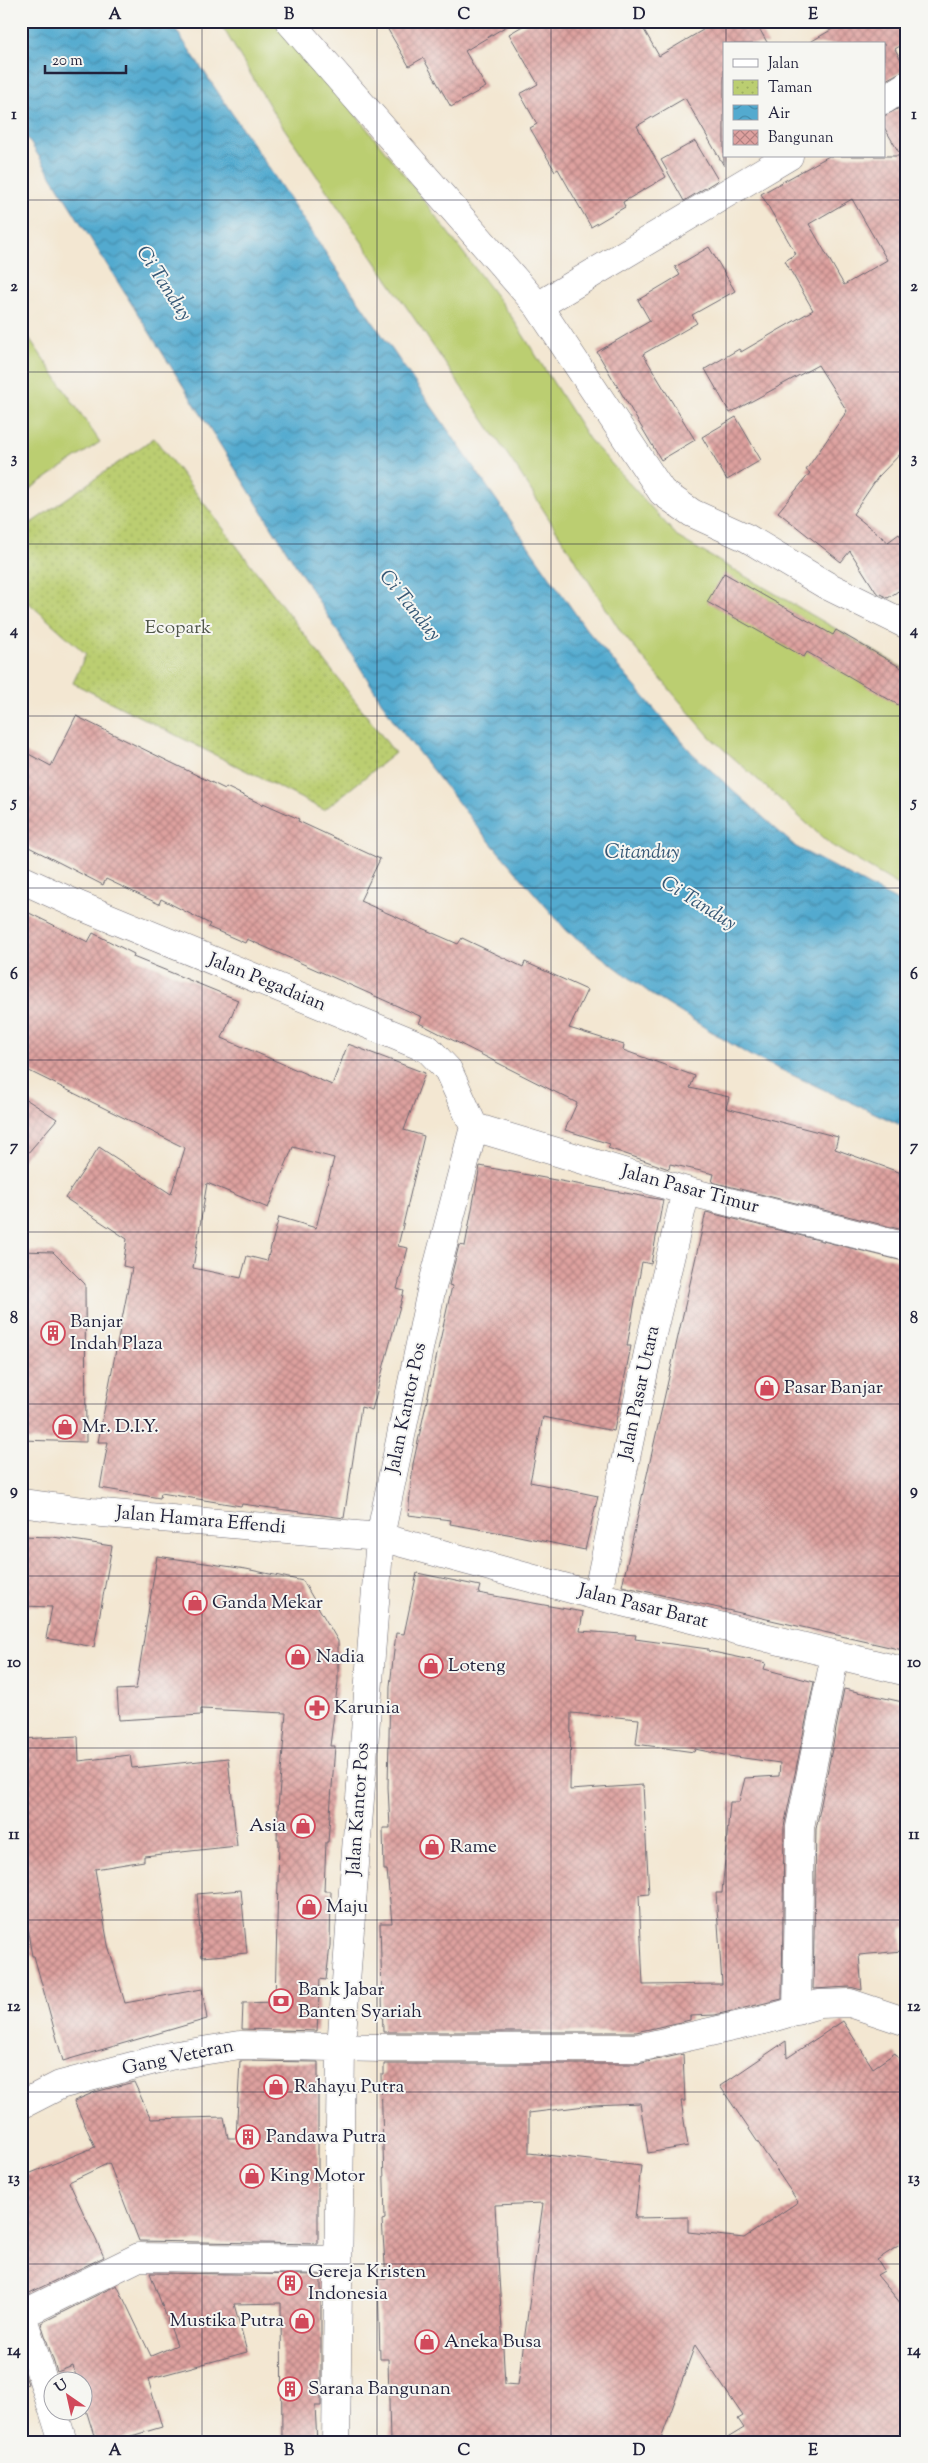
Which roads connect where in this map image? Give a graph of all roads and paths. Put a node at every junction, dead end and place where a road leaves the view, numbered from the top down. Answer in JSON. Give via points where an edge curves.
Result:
{"nodes":[{"id":1,"x":299,"y":23,"type":"edge"},
{"id":2,"x":907,"y":85,"type":"edge"},
{"id":3,"x":886,"y":99,"type":"edge"},
{"id":4,"x":786,"y":158,"type":"edge"},
{"id":5,"x":538,"y":306,"type":"junction"},
{"id":6,"x":907,"y":625,"type":"edge"},
{"id":7,"x":21,"y":879,"type":"edge"},
{"id":8,"x":474,"y":1128,"type":"junction"},
{"id":9,"x":686,"y":1191,"type":"junction"},
{"id":10,"x":907,"y":1247,"type":"edge"},
{"id":11,"x":21,"y":1503,"type":"edge"},
{"id":12,"x":380,"y":1537,"type":"junction"},
{"id":13,"x":597,"y":1596,"type":"junction"},
{"id":14,"x":835,"y":1655,"type":"junction"},
{"id":15,"x":907,"y":1672,"type":"edge"},
{"id":16,"x":797,"y":2011,"type":"junction"},
{"id":17,"x":907,"y":2022,"type":"edge"},
{"id":18,"x":341,"y":2047,"type":"junction"},
{"id":19,"x":21,"y":2105,"type":"edge"},
{"id":20,"x":338,"y":2260,"type":"junction"},
{"id":21,"x":22,"y":2315,"type":"edge"},
{"id":22,"x":42,"y":2376,"type":"edge"},
{"id":23,"x":57,"y":2420,"type":"edge"},
{"id":24,"x":64,"y":2442,"type":"edge"},
{"id":25,"x":336,"y":2442,"type":"edge"}],
"edges":[{"from":1,"to":5,"type":"street"},
{"from":2,"to":3,"type":"street"},
{"from":4,"to":5,"type":"street"},
{"from":5,"to":6,"type":"street","via":[[662,492],[692,513],[747,538],[826,585]]},
{"from":7,"to":8,"type":"street","name":"Jalan Pegadaian","via":[[428,1050],[448,1070]]},
{"from":8,"to":9,"type":"street","name":"Jalan Pasar Timur"},
{"from":8,"to":12,"type":"street","name":"Jalan Kantor Pos","via":[[431,1291]]},
{"from":9,"to":10,"type":"street","name":"Jalan Pasar Timur"},
{"from":9,"to":13,"type":"street","name":"Jalan Pasar Utara","via":[[650,1343]]},
{"from":11,"to":12,"type":"street","name":"Jalan Hamara Effendi"},
{"from":12,"to":13,"type":"street","name":"Jalan Pasar Barat"},
{"from":12,"to":18,"type":"street","name":"Jalan Kantor Pos"},
{"from":13,"to":14,"type":"street","name":"Jalan Pasar Barat"},
{"from":14,"to":15,"type":"street","name":"Jalan Pasar Barat"},
{"from":14,"to":16,"type":"street","via":[[800,1827]]},
{"from":16,"to":17,"type":"street","name":"Gang Veteran","via":[[819,2004],[850,2003]]},
{"from":16,"to":18,"type":"street","name":"Gang Veteran","via":[[638,2048]]},
{"from":18,"to":19,"type":"street","name":"Gang Veteran","via":[[240,2045],[170,2056],[60,2085]]},
{"from":18,"to":20,"type":"street","name":"Jalan Kantor Pos"},
{"from":20,"to":21,"type":"street","via":[[139,2258]]},
{"from":20,"to":25,"type":"street","name":"Jalan Kantor Pos"},
{"from":21,"to":22,"type":"street"},
{"from":23,"to":24,"type":"street"}]}
